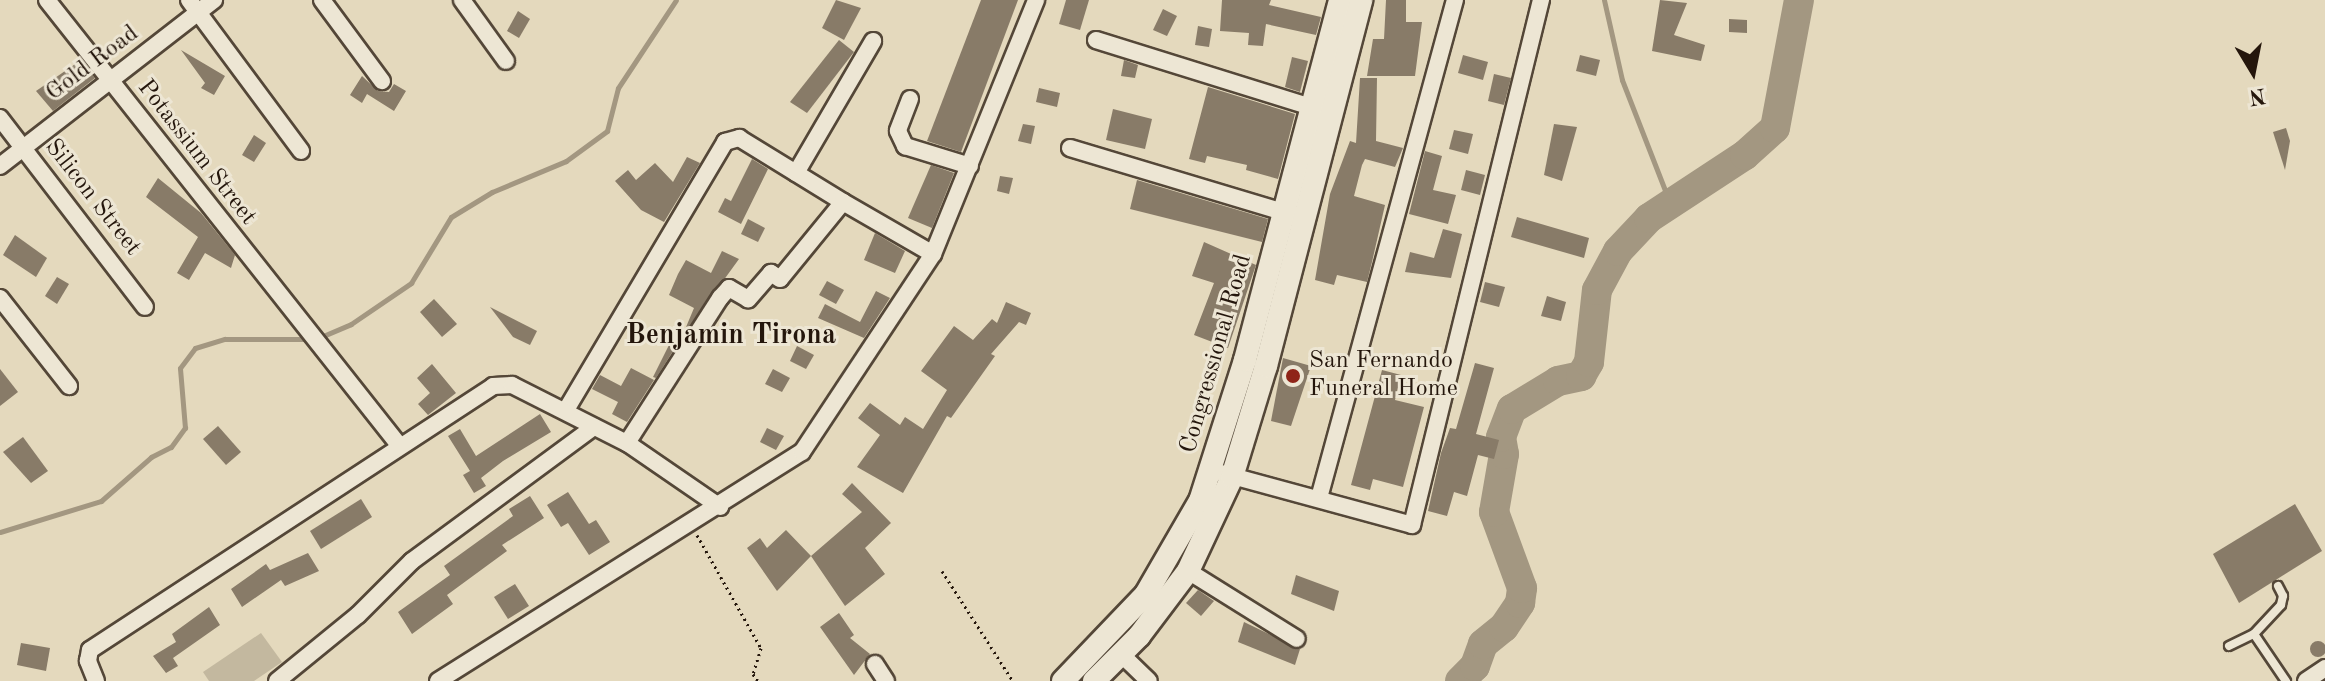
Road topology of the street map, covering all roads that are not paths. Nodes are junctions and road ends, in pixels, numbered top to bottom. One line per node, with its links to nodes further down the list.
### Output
1 (47, 0): 13 (street, Potassium Street)
2 (214, 0): 9 (street, Gold Road)
3 (322, 0): 14 (street)
4 (462, 0): 12 (street)
5 (1036, 0): 22 (street)
6 (1455, 0): 36 (street)
7 (1541, 0): 36 (street)
8 (1342, 1): 16 (main road, Congressional Road); 26 (main road, Congressional Road)
9 (193, 6): 13 (street, Gold Road); 20 (street)
10 (1096, 40): 16 (street)
11 (873, 41): 23 (street)
12 (506, 61)
13 (109, 81): 18 (street, Gold Road); 34 (street, Potassium Street)
14 (382, 81)
15 (910, 99): 22 (street)
16 (1311, 107): 25 (main road, Congressional Road)
17 (0, 118): 18 (street, Silicon Street)
18 (23, 148): 21 (street, Gold Road); 29 (street, Silicon Street)
19 (1070, 148): 25 (street)
20 (301, 151)
21 (0, 166)
22 (970, 166): 27 (street)
23 (796, 173): 24 (street); 31 (street)
24 (843, 202): 27 (street); 33 (street)
25 (1283, 211): 26 (street); 35 (main road, Congressional Road)
26 (1306, 218): 35 (main road, Congressional Road)
27 (933, 254): 37 (street)
28 (1, 302): 30 (street)
29 (145, 307)
30 (69, 386)
31 (566, 410): 32 (street); 34 (street)
32 (594, 427): 33 (street); 48 (street)
33 (627, 443): 37 (street)
34 (399, 445): 47 (street)
35 (1222, 474): 36 (street); 38 (main road, Congressional Road); 40 (main road, Congressional Road)
36 (1319, 498)
37 (720, 507): 49 (street)
38 (1188, 571): 40 (main road, Congressional Road); 42 (street)
39 (2278, 586): 41 (lane)
40 (1131, 630): 44 (main road, Congressional Road); 51 (main road, Congressional Road)
41 (2254, 634): 43 (lane); 54 (lane)
42 (1297, 639)
43 (2229, 646)
44 (1122, 655): 52 (main road, Congressional Road); 53 (street)
45 (875, 664): 50 (street)
46 (2325, 668): 55 (street)
47 (96, 681)
48 (277, 681)
49 (438, 681)
50 (886, 681)
51 (1063, 681)
52 (1094, 681)
53 (1149, 681)
54 (2286, 681)
55 (2306, 681)

